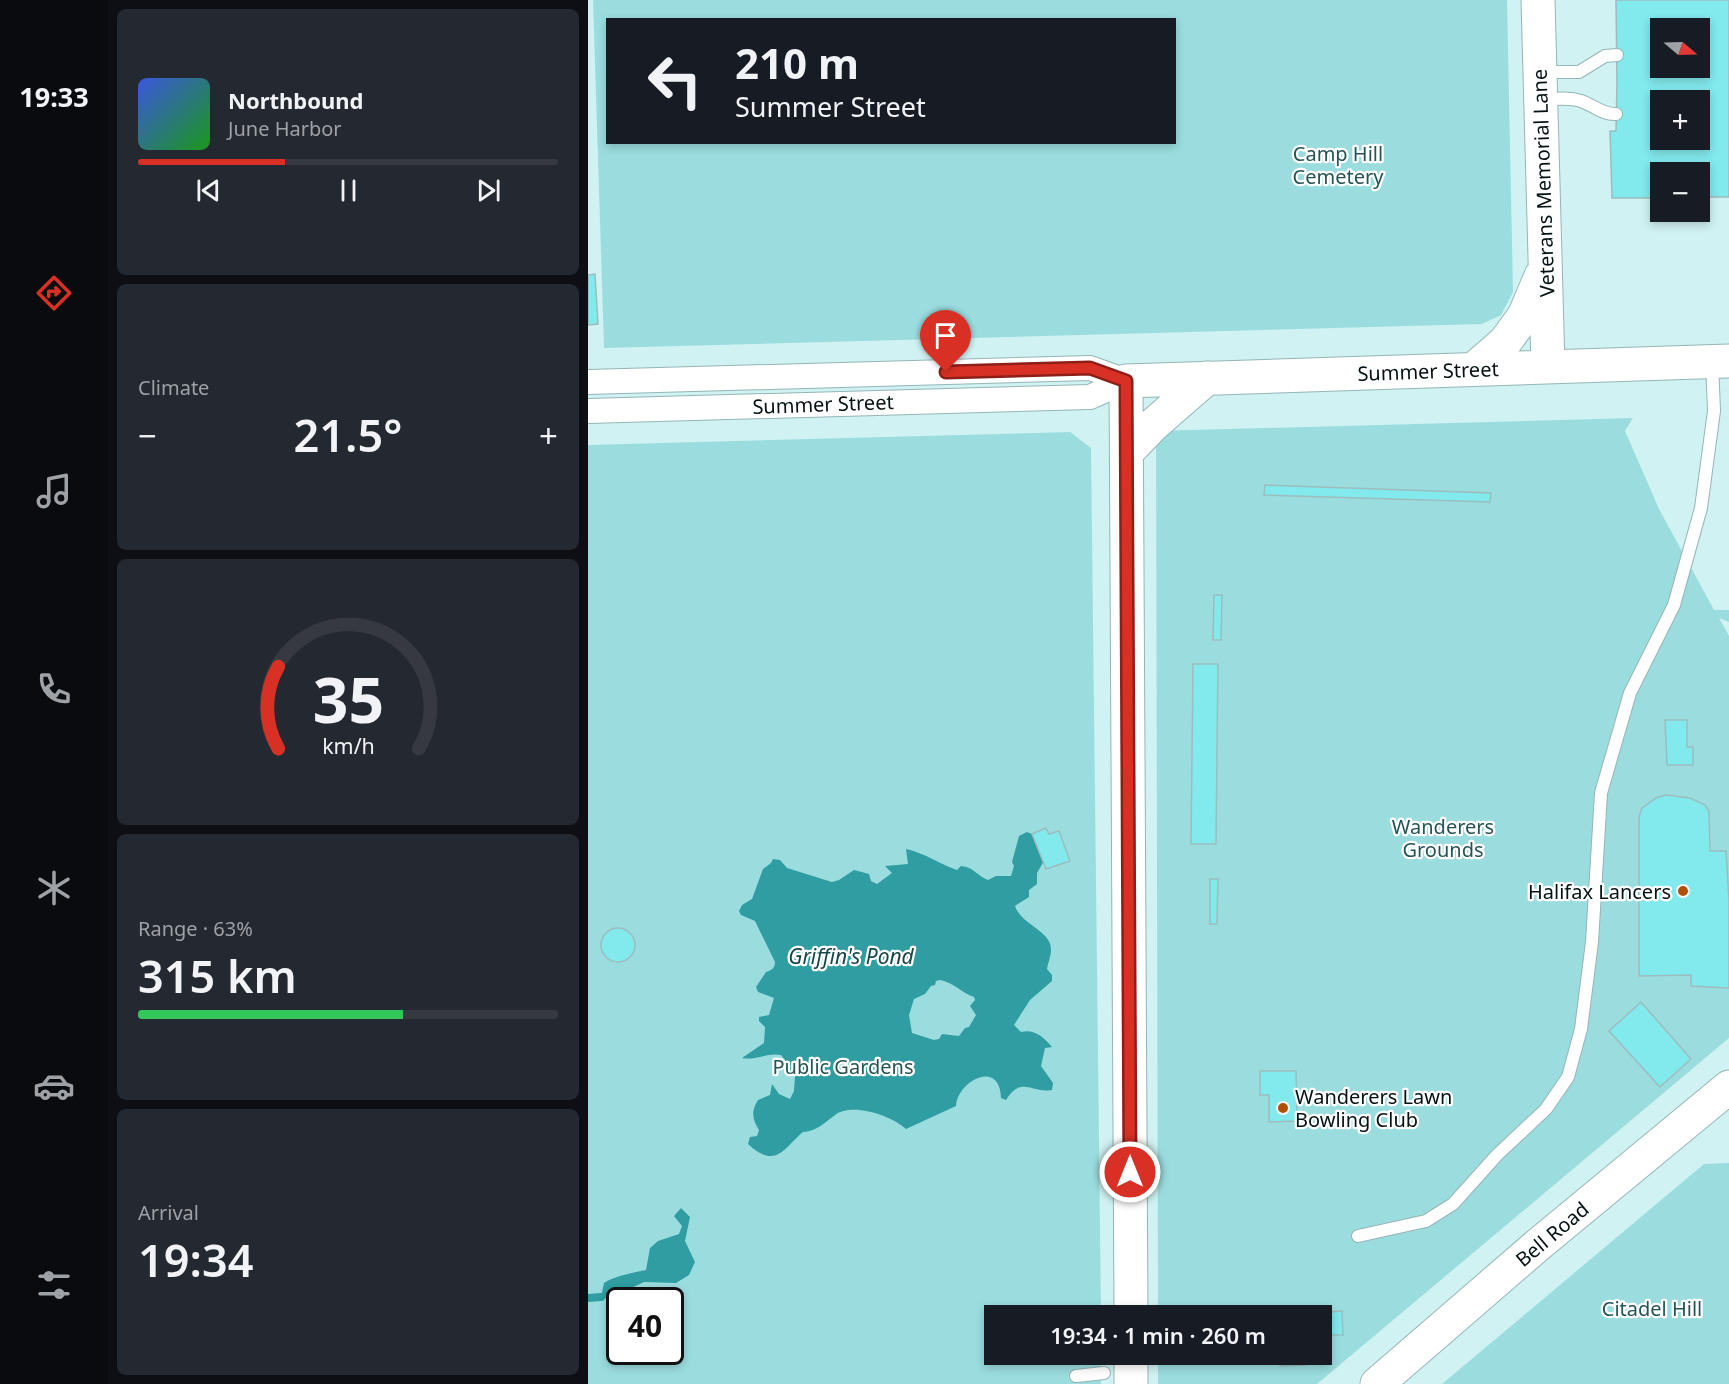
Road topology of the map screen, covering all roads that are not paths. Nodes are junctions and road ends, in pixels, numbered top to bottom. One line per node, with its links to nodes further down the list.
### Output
1 (1538, 0): 3 (street, Veterans Memorial Lane)
2 (1617, 55): 3 (lane)
3 (1541, 86): 4 (lane); 5 (street, Veterans Memorial Lane)
4 (1616, 114)
5 (1545, 266): 7 (street, Veterans Memorial Lane); 8 (street)
6 (1721, 361): 7 (street, Summer Street); 15 (lane)
7 (1548, 367): 8 (street, Summer Street)
8 (1474, 369): 9 (street, Summer Street)
9 (1207, 378): 10 (street, Summer Street); 13 (street)
10 (1126, 381): 11 (street, Summer Street); 12 (street, Summer Street); 13 (street)
11 (588, 382)
12 (588, 411)
13 (1127, 452): 16 (street)
14 (1729, 1088): 19 (street, Bell Road)
15 (1358, 1236)
16 (1131, 1305)
17 (1076, 1376): 18 (lane)
18 (1118, 1378)
19 (1377, 1384)

